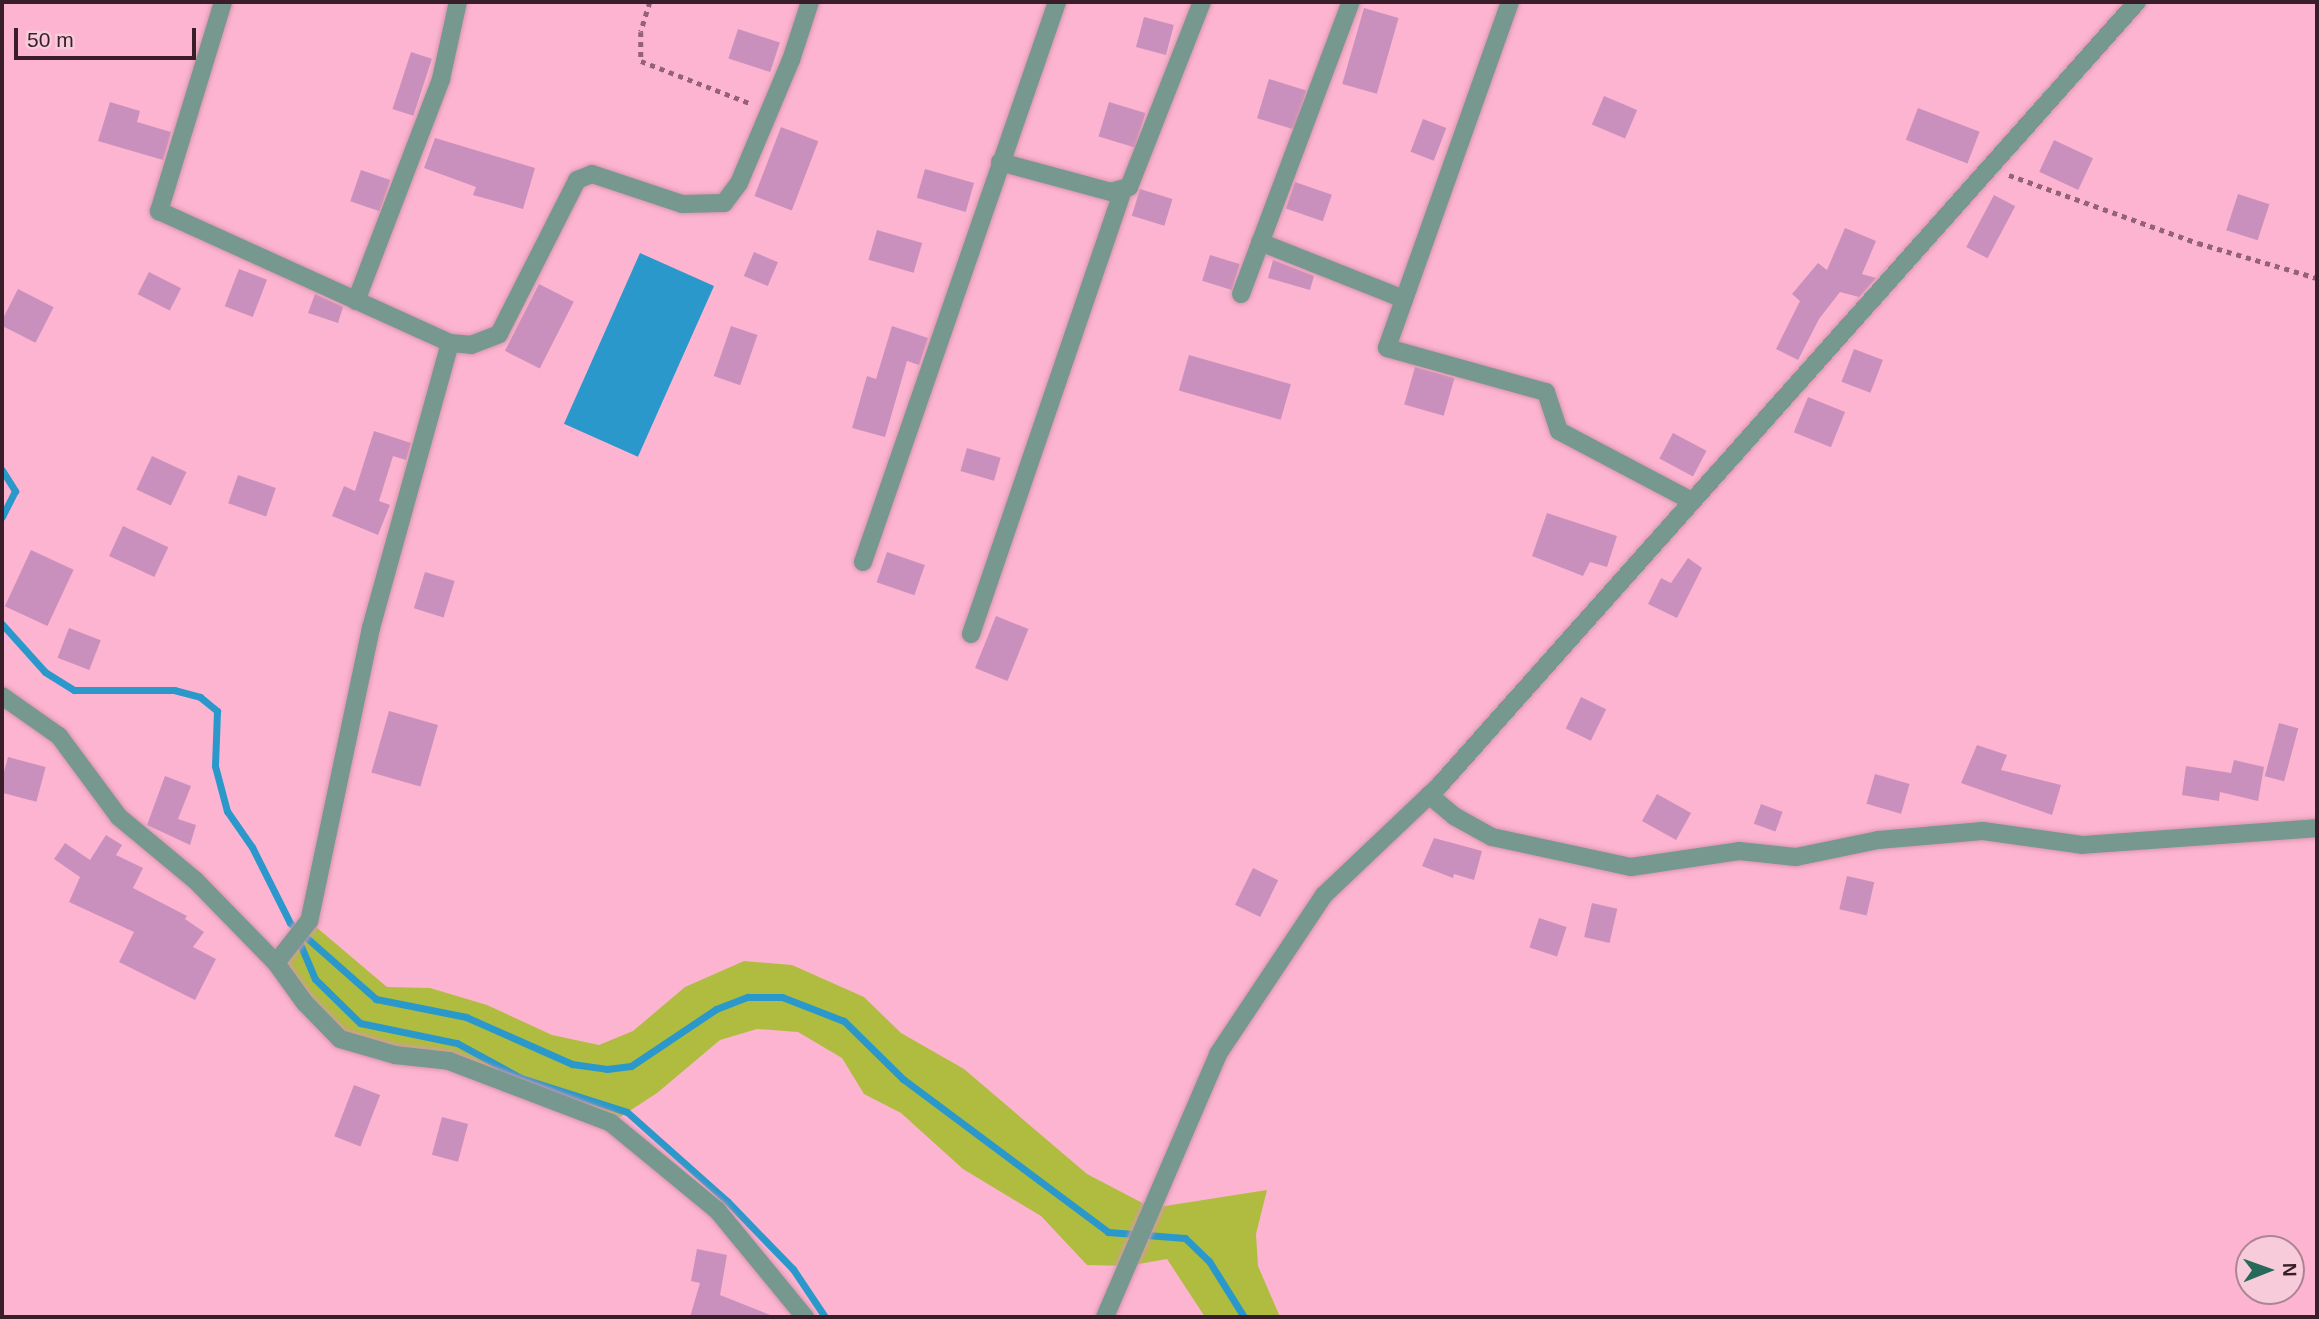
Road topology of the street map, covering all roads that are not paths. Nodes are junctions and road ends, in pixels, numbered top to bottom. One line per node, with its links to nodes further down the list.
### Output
1 (223, 2): 14 (street)
2 (458, 2): 14 (street)
3 (810, 2): 15 (street)
4 (1057, 2): 9 (street)
5 (1202, 2): 10 (street)
6 (1351, 2): 11 (street)
7 (1510, 2): 13 (street)
8 (2137, 2): 16 (street)
9 (1000, 162): 10 (street); 17 (street)
10 (1122, 193): 18 (street)
11 (1260, 242): 12 (street); 13 (street)
12 (1241, 294)
13 (1404, 299): 16 (street)
14 (356, 300): 15 (street)
15 (450, 343): 22 (street)
16 (1692, 501): 20 (street)
17 (863, 562)
18 (971, 634)
19 (2, 696): 22 (street)
20 (1429, 795): 21 (street); 24 (street)
21 (2317, 828)
22 (276, 963): 23 (street)
23 (805, 1317)
24 (1105, 1317)

